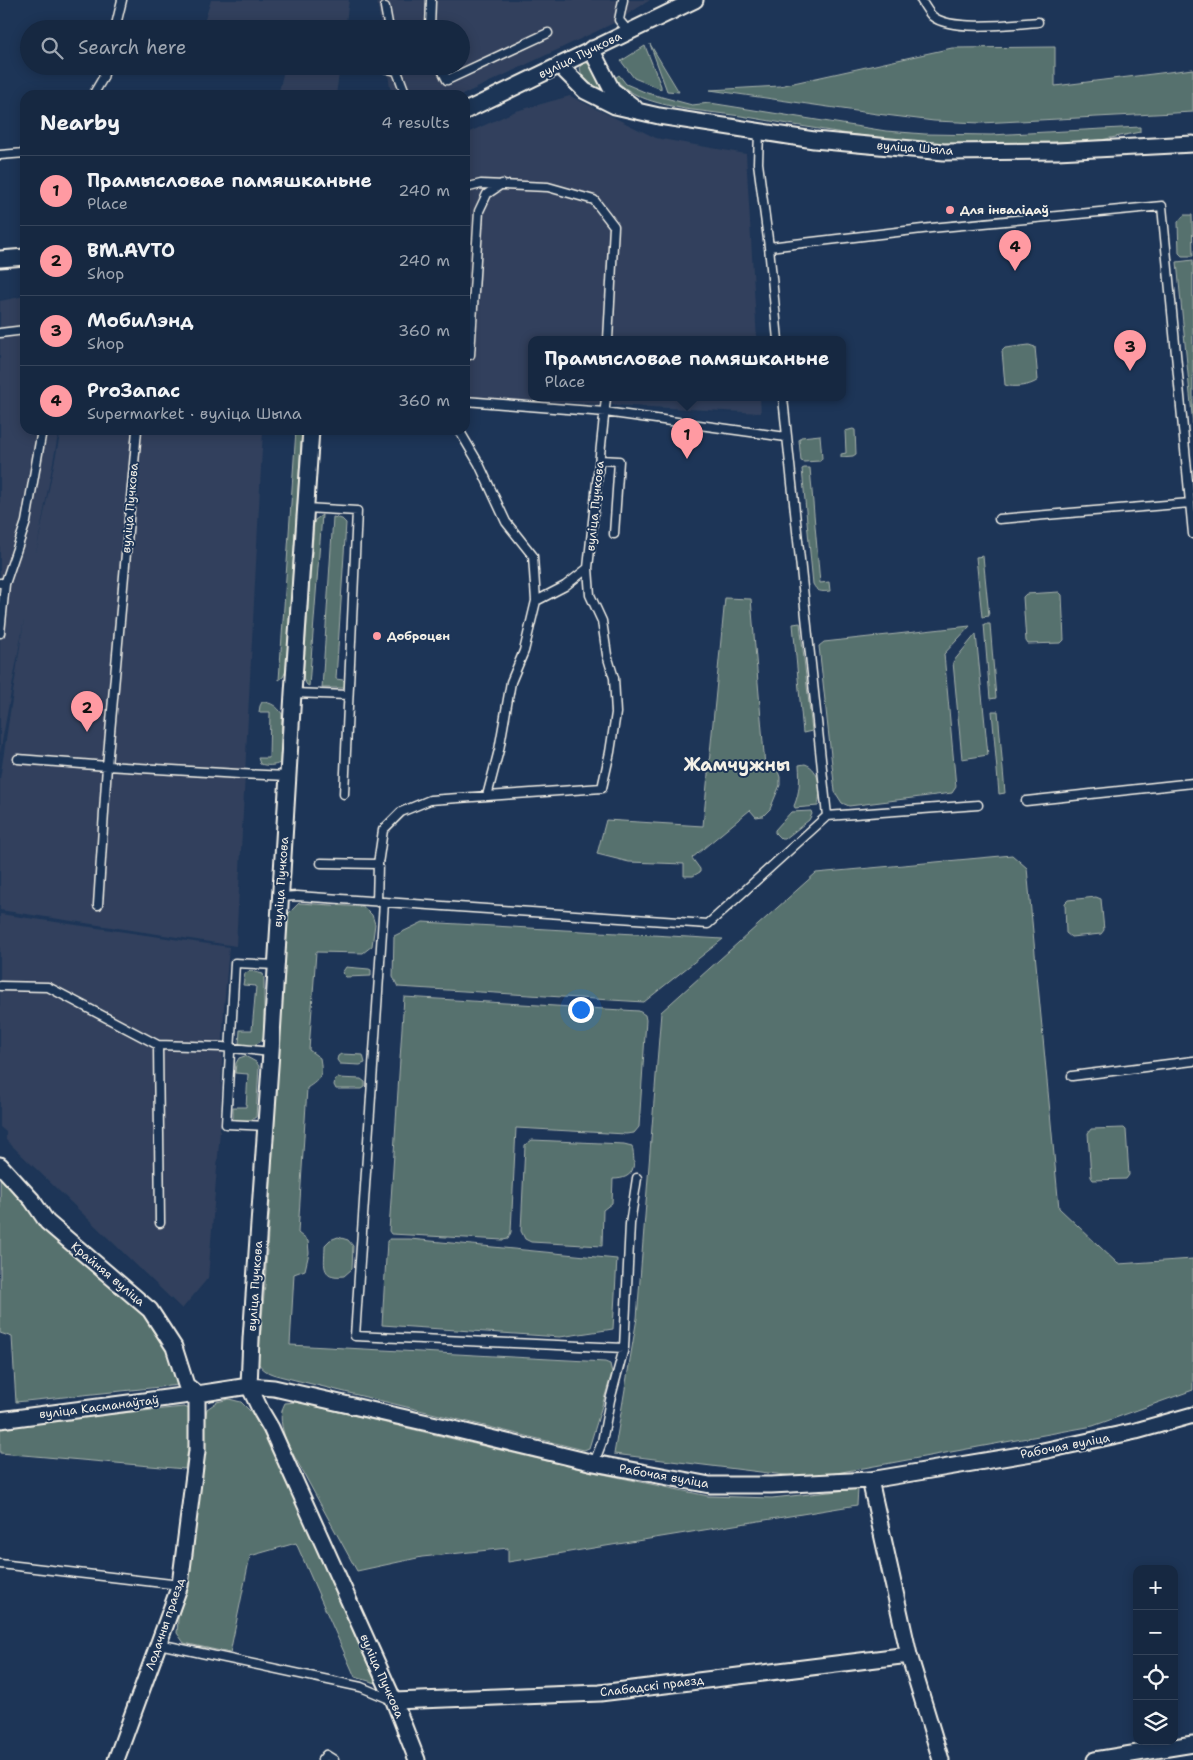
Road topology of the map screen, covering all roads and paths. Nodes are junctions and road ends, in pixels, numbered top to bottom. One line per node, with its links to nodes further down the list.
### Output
1 (122, 0): 7 (lane)
2 (431, 0): 9 (lane)
3 (623, 0): 11 (lane)
4 (695, 0): 11 (street, вуліца Пучкова)
5 (921, 0): 10 (lane)
6 (385, 7): 8 (lane)
7 (117, 20)
8 (387, 20)
9 (430, 20)
10 (1038, 22)
11 (628, 31): 13 (street, вуліца Пучкова)
12 (548, 33): 15 (lane)
13 (591, 49): 14 (street, вуліца Пучкова); 23 (street, вуліца Шыла)
14 (559, 65): 22 (street, вуліца Пучкова); 23 (street, вуліца Шыла)
15 (470, 69)
16 (104, 75): 20 (lane)
17 (398, 75): 21 (lane)
18 (444, 75): 19 (lane)
19 (458, 75)
20 (96, 90)
21 (404, 90)
22 (470, 108)
23 (639, 110): 24 (street, вуліца Шыла)
24 (759, 131): 25 (street, вуліца Шыла); 30 (lane)
25 (1193, 144)
26 (20, 153): 27 (lane)
27 (0, 155)
28 (502, 184): 29 (lane); 35 (lane); 37 (lane)
29 (470, 187)
30 (769, 247): 36 (lane); 48 (lane)
31 (20, 257): 32 (street)
32 (0, 259)
33 (20, 331): 34 (lane)
34 (0, 333)
35 (608, 336)
36 (778, 336)
37 (470, 355)
38 (470, 401): 41 (lane)
39 (606, 401): 41 (lane, вуліца Пучкова)
40 (783, 401): 46 (lane)
41 (605, 412): 46 (lane); 47 (lane, вуліца Пучкова)
42 (41, 435): 54 (lane)
43 (137, 435): 60 (lane, вуліца Пучкова)
44 (311, 435): 49 (street, вуліца Пучкова)
45 (463, 435): 55 (lane)
46 (786, 437): 67 (lane)
47 (600, 460): 51 (lane); 53 (lane, вуліца Пучкова)
48 (1190, 503): 50 (lane); 52 (lane)
49 (306, 508): 57 (street, вуліца Пучкова); 58 (lane)
50 (999, 519)
51 (614, 534)
52 (1193, 534)
53 (588, 568): 55 (lane, вуліца Пучкова); 64 (lane)
54 (3, 583): 56 (lane)
55 (536, 602): 64 (lane)
56 (0, 633)
57 (293, 693): 58 (lane); 61 (street, вуліца Пучкова)
58 (348, 695): 63 (lane)
59 (18, 759): 60 (lane)
60 (107, 766): 61 (lane); 72 (lane, вуліца Пучкова)
61 (288, 776): 70 (street, вуліца Пучкова)
62 (1193, 782): 65 (lane)
63 (344, 794)
64 (487, 796): 69 (lane)
65 (1026, 801)
66 (978, 805): 67 (lane)
67 (827, 816): 71 (lane)
68 (320, 863): 69 (lane)
69 (378, 864): 71 (lane)
70 (281, 897): 71 (lane); 73 (street, вуліца Пучкова)
71 (380, 902): 84 (lane)
72 (98, 905)
73 (276, 965): 76 (lane); 77 (street, вуліца Пучкова)
74 (0, 986): 75 (lane)
75 (158, 1045): 76 (lane); 83 (lane)
76 (230, 1048): 77 (lane); 80 (lane)
77 (272, 1052): 80 (street, вуліца Пучкова)
78 (1193, 1061): 79 (lane)
79 (1072, 1076)
80 (266, 1126): 85 (street, вуліца Пучкова)
81 (0, 1165): 86 (street, Крайняя вуліца)
82 (637, 1178): 84 (lane)
83 (160, 1223)
84 (624, 1348): 89 (lane)
85 (249, 1386): 86 (street, Рабочая вуліца); 89 (street, Рабочая вуліца); 95 (street, вуліца Пучкова)
86 (197, 1394): 88 (street, вуліца Касманаўтаў); 92 (street, Лодачны праезд)
87 (1193, 1415): 90 (street, Рабочая вуліца)
88 (0, 1420)
89 (594, 1463): 90 (street, Рабочая вуліца)
90 (870, 1480): 94 (street)
91 (0, 1564): 92 (lane)
92 (180, 1585): 93 (street, Лодачны праезд)
93 (159, 1644): 95 (lane); 97 (street, Лодачны праезд)
94 (908, 1654): 95 (street, Слабадскі праезд); 101 (street)
95 (394, 1701): 100 (street, вуліца Пучкова)
96 (1193, 1744): 102 (street)
97 (116, 1760)
98 (322, 1760): 99 (lane)
99 (334, 1760)
100 (418, 1760)
101 (940, 1760)
102 (1095, 1760)

